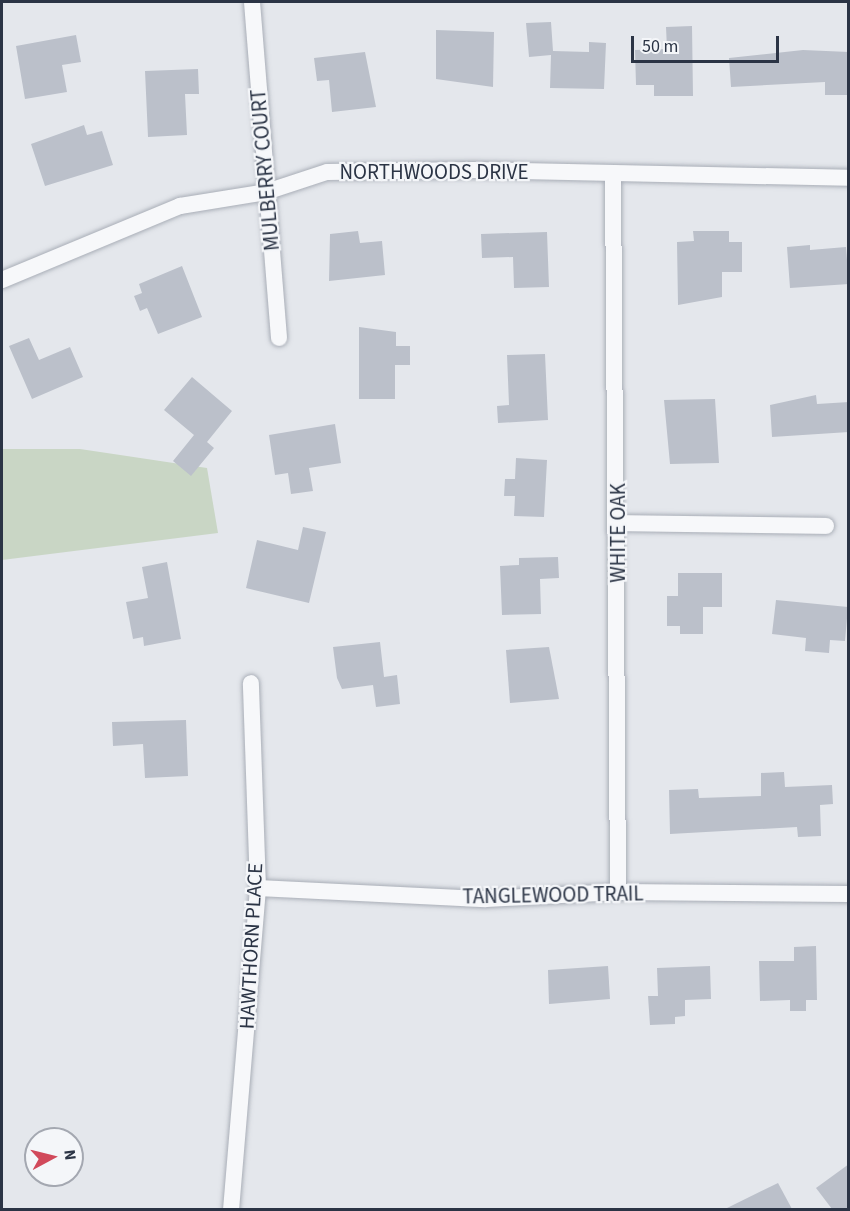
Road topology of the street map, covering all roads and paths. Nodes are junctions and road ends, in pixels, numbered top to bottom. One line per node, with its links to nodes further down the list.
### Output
1 (252, 2): 4 (street, MULBERRY COURT)
2 (613, 173): 3 (street, NORTHWOODS DRIVE); 4 (street, NORTHWOODS DRIVE); 7 (street, WHITE OAK)
3 (849, 178)
4 (266, 192): 5 (street, NORTHWOODS DRIVE); 6 (street, MULBERRY COURT)
5 (2, 280)
6 (279, 338)
7 (619, 523): 8 (street); 11 (street, WHITE OAK)
8 (826, 526)
9 (251, 683): 10 (street, HAWTHORN PLACE)
10 (258, 888): 11 (street, TANGLEWOOD TRAIL); 13 (street, HAWTHORN PLACE)
11 (618, 892): 12 (street, TANGLEWOOD TRAIL)
12 (849, 894)
13 (231, 1209)

